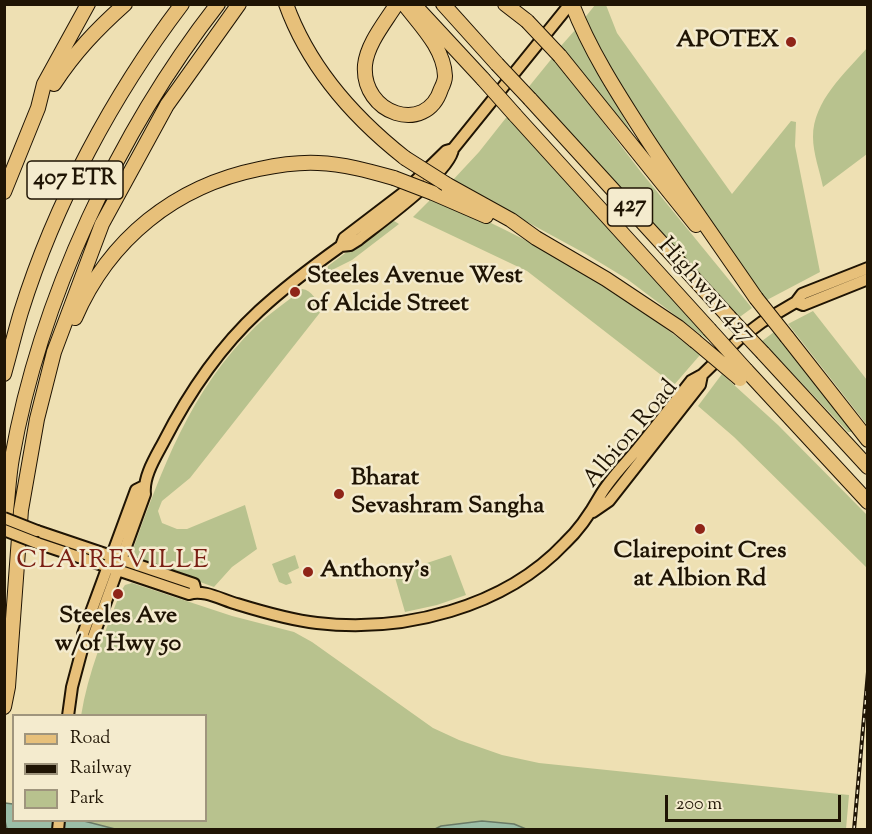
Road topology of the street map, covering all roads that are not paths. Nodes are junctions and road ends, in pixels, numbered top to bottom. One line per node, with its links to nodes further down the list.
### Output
1 (88, 4): 12 (highway)
2 (125, 4): 12 (highway)
3 (182, 4): 20 (highway, 407 ETR)
4 (218, 4): 26 (highway, 407 ETR)
5 (238, 4): 19 (highway)
6 (286, 4): 14 (highway, bridge)
7 (413, 4): 21 (highway, Highway 427 / 427, bridge)
8 (443, 4): 23 (highway, Highway 427 / 427, bridge)
9 (505, 4): 17 (highway, bridge)
10 (571, 4): 17 (highway); 27 (main road)
11 (399, 6): 11 (highway)
12 (38, 108): 13 (highway)
13 (4, 192)
14 (536, 238): 19 (highway, bridge); 21 (highway, bridge)
15 (867, 268): 18 (main road, Albion Road)
16 (867, 279): 18 (main road, Albion Road)
17 (756, 298): 22 (highway, bridge)
18 (795, 302): 27 (main road, Albion Road)
19 (51, 369): 28 (highway)
20 (4, 374)
21 (743, 374): 24 (highway)
22 (867, 440)
23 (867, 467)
24 (867, 502)
25 (4, 518): 27 (main road, bridge)
26 (4, 528): 27 (main road, bridge)
27 (114, 563): 29 (main road)
28 (4, 707)
29 (68, 714)

